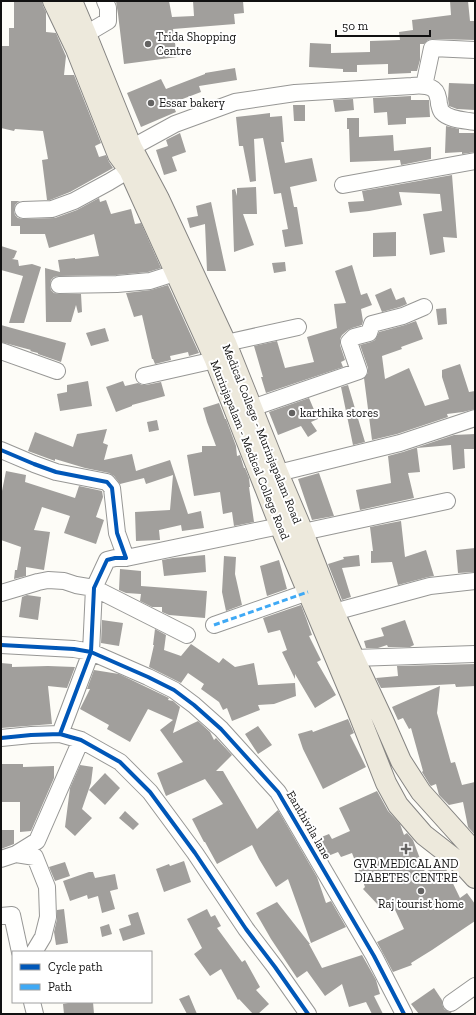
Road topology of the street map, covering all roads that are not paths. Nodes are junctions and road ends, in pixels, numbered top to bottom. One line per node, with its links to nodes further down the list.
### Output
1 (53, 1): 8 (main road, Murinjapalam - Medical College Road)
2 (72, 1): 4 (main road, Medical College - Murinjapalam Road)
3 (106, 1): 4 (street)
4 (86, 34): 8 (main road, Medical College - Murinjapalam Road)
5 (475, 50): 6 (street)
6 (424, 86): 7 (street); 8 (street)
7 (475, 122)
8 (126, 157): 11 (street); 12 (main road, Murinjapalam - Medical College Road); 16 (main road, Medical College - Murinjapalam Road)
9 (475, 161): 10 (street)
10 (343, 185)
11 (24, 210)
12 (175, 273): 13 (street); 18 (main road, Murinjapalam - Medical College Road)
13 (59, 285)
14 (424, 307): 21 (street)
15 (298, 327): 16 (street)
16 (226, 343): 21 (main road, Medical College - Murinjapalam Road)
17 (1, 351): 19 (street)
18 (215, 360): 20 (street); 26 (main road, Murinjapalam - Medical College Road)
19 (57, 371)
20 (144, 376)
21 (252, 408): 24 (main road, Medical College - Murinjapalam Road)
22 (475, 418): 24 (street)
23 (1, 450): 28 (street)
24 (278, 473): 27 (main road, Medical College - Murinjapalam Road)
25 (447, 501): 27 (street)
26 (280, 526): 28 (street); 31 (main road, Murinjapalam - Medical College Road)
27 (302, 532): 33 (main road, Medical College - Murinjapalam Road)
28 (126, 558): 30 (street)
29 (475, 581): 33 (street)
30 (94, 588): 32 (street); 35 (street); 37 (street)
31 (308, 592): 34 (street); 45 (main road, Murinjapalam - Medical College Road)
32 (1, 593)
33 (334, 612): 39 (main road, Medical College - Murinjapalam Road)
34 (214, 625)
35 (187, 634)
36 (1, 645): 37 (street, Eanthivila lane)
37 (91, 652): 40 (street); 54 (street, Eanthivila lane)
38 (475, 654): 39 (street)
39 (354, 658): 43 (main road, Medical College - Murinjapalam Road)
40 (60, 734): 41 (street); 42 (street)
41 (1, 738)
42 (81, 740): 44 (street); 53 (street)
43 (475, 852)
44 (8, 856): 48 (street)
45 (475, 878)
46 (1, 916): 47 (street)
47 (20, 951)
48 (35, 951)
49 (475, 986): 51 (street)
50 (32, 1003): 52 (street)
51 (451, 1003)
52 (35, 1014)
53 (308, 1014)
54 (404, 1014)

